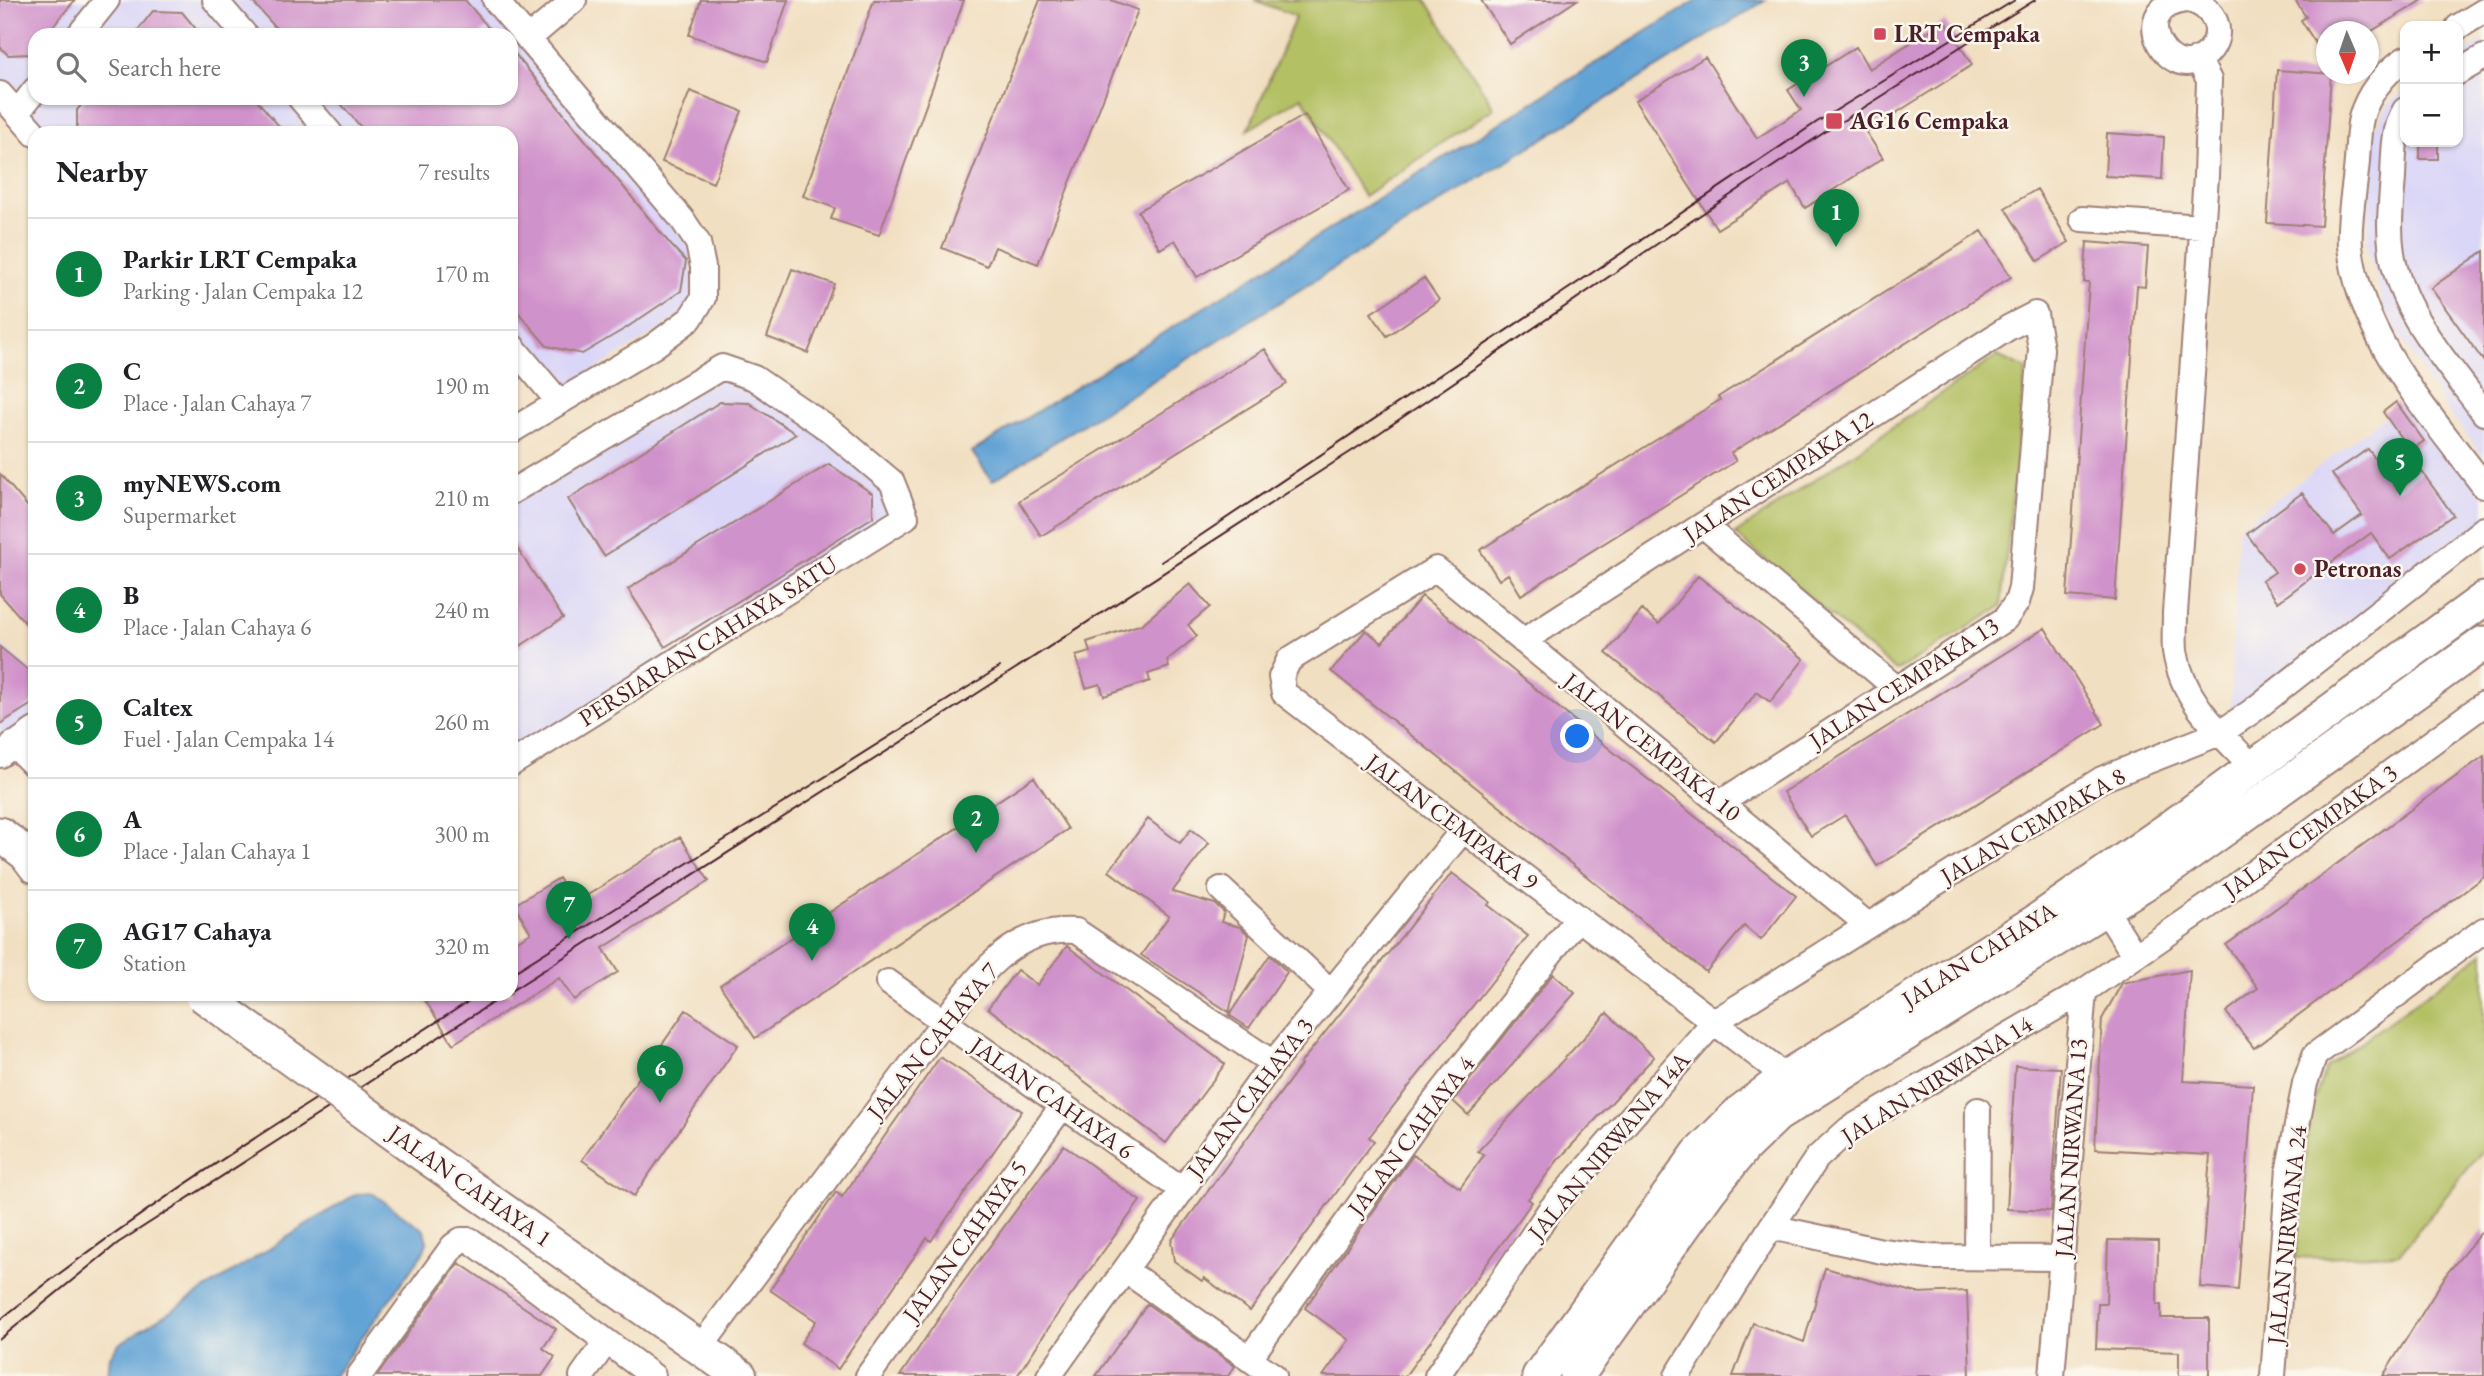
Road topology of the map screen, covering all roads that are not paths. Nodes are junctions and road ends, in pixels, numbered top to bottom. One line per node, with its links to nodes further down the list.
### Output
1 (107, 0): 8 (street)
2 (215, 0): 9 (street)
3 (495, 0): 10 (street)
4 (574, 0): 10 (street)
5 (2193, 1): 11 (street); 11 (street)
6 (2484, 11): 7 (street)
7 (2463, 24)
8 (85, 28)
9 (239, 28)
10 (528, 39): 26 (street)
11 (2198, 59): 23 (street)
12 (2483, 59): 14 (street)
13 (2400, 62): 29 (street)
14 (2463, 69)
15 (0, 94): 18 (street)
16 (28, 99): 18 (street)
17 (306, 105): 21 (street)
18 (17, 113): 20 (street)
19 (2400, 119): 27 (street)
20 (28, 126)
21 (324, 126)
22 (2082, 219): 23 (street)
23 (2203, 227): 39 (street)
24 (2035, 314): 31 (street, JALAN CEMPAKA 12); 37 (street, JALAN CEMPAKA 13)
25 (518, 356): 26 (street)
26 (559, 402): 28 (street)
27 (2484, 413)
28 (518, 427)
29 (2484, 486)
30 (518, 488): 42 (street, PERSIARAN CAHAYA SATU)
31 (1703, 525): 35 (street, JALAN CEMPAKA 12); 37 (street)
32 (2484, 529): 39 (street, JALAN CEMPAKA 8)
33 (1436, 569): 35 (street, JALAN CEMPAKA 10); 46 (street, JALAN CEMPAKA 9)
34 (2484, 599): 44 (main road, JALAN CAHAYA)
35 (1523, 642): 45 (street, JALAN CEMPAKA 10)
36 (2484, 643): 52 (main road, JALAN CAHAYA)
37 (1896, 688): 45 (street, JALAN CEMPAKA 13)
38 (2484, 704): 56 (street, JALAN CEMPAKA 3)
39 (2220, 733): 44 (street); 54 (street, JALAN CEMPAKA 8)
40 (28, 735): 41 (street)
41 (7, 750): 43 (street)
42 (518, 760)
43 (28, 762)
44 (2252, 766): 64 (main road, JALAN CAHAYA)
45 (1720, 803): 54 (street, JALAN CEMPAKA 10)
46 (1463, 830): 53 (street, JALAN CEMPAKA 9); 59 (street, JALAN CAHAYA 3)
47 (0, 834): 49 (main road)
48 (0, 855): 50 (main road)
49 (28, 857)
50 (28, 874)
51 (1221, 889): 59 (street)
52 (2105, 909): 56 (street); 85 (main road, JALAN CAHAYA)
53 (1578, 918): 62 (street, JALAN CEMPAKA 9); 74 (street, JALAN CAHAYA 4)
54 (1868, 925): 62 (street, JALAN CEMPAKA 8)
55 (2484, 930): 87 (street, JALAN NIRWANA 24)
56 (2135, 956): 58 (street, JALAN NIRWANA 14)
57 (888, 982): 61 (street, JALAN CAHAYA 6)
58 (2084, 991): 68 (street, JALAN NIRWANA 14); 70 (street, JALAN NIRWANA 13)
59 (1331, 992): 63 (street, JALAN CAHAYA 3)
60 (211, 1001): 73 (main road, JALAN CAHAYA 1, bridge)
61 (943, 1021): 63 (street, JALAN CAHAYA 7); 65 (street, JALAN CAHAYA 6); 73 (street, JALAN CAHAYA 7)
62 (1714, 1022): 64 (street, JALAN CEMPAKA 9); 83 (street, JALAN NIRWANA 14A)
63 (1273, 1063): 67 (street, JALAN CAHAYA 3)
64 (1786, 1077): 84 (main road, JALAN CAHAYA)
65 (1063, 1105): 67 (street, JALAN CAHAYA 6); 80 (street, JALAN CAHAYA 5)
66 (1978, 1110): 69 (street)
67 (1182, 1190): 71 (street, JALAN CAHAYA 3)
68 (1771, 1227): 69 (street); 75 (street, JALAN NIRWANA 14)
69 (1977, 1257): 70 (street)
70 (2063, 1258): 86 (street, JALAN NIRWANA 13)
71 (1125, 1270): 74 (street); 81 (street, JALAN CAHAYA 3)
72 (606, 1342): 76 (street); 77 (street); 78 (street)
73 (700, 1348): 79 (main road, JALAN CAHAYA 1)
74 (1249, 1359): 82 (street)
75 (1679, 1375)
76 (359, 1376)
77 (582, 1376)
78 (653, 1376)
79 (740, 1376)
80 (868, 1376)
81 (1049, 1376)
82 (1273, 1376)
83 (1437, 1376)
84 (1539, 1376)
85 (1577, 1376)
86 (2052, 1376)
87 (2273, 1376)

